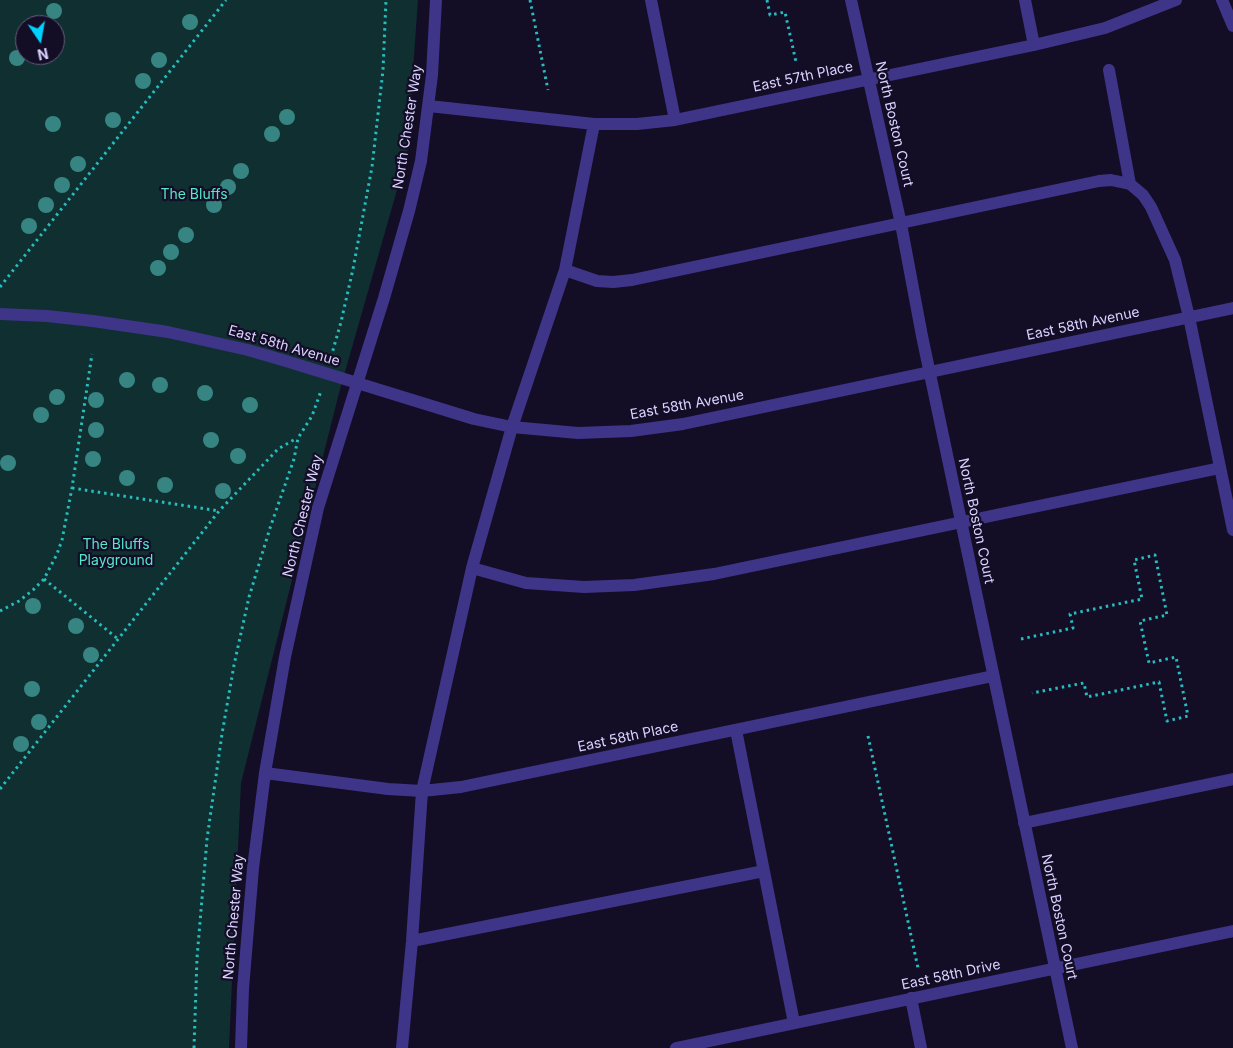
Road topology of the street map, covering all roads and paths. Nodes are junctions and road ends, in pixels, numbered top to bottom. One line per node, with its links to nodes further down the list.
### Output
1 (226, 0): 23 (path)
2 (386, 0): 28 (path)
3 (436, 0): 17 (street, North Chester Way)
4 (530, 0): 16 (path)
5 (651, 0): 18 (street)
6 (767, 0): 13 (path)
7 (851, 0): 15 (street, North Boston Court)
8 (1025, 0): 12 (street)
9 (1176, 0): 12 (street, East 57th Place)
10 (1222, 0): 11 (street)
11 (1233, 26)
12 (1034, 45): 15 (street, East 57th Place)
13 (796, 62)
14 (1109, 70): 20 (street)
15 (868, 79): 18 (street, East 57th Place); 21 (street, North Boston Court)
16 (548, 90)
17 (429, 106): 19 (street, East 57th Place); 30 (street, North Chester Way)
18 (675, 120): 19 (street, East 57th Place)
19 (594, 124): 22 (street)
20 (1130, 184): 21 (street); 26 (street)
21 (901, 224): 22 (street); 29 (street, North Boston Court)
22 (565, 270): 32 (street)
23 (0, 287)
24 (1233, 308): 26 (street, East 58th Avenue)
25 (0, 314): 30 (street, East 58th Avenue)
26 (1189, 317): 29 (street, East 58th Avenue); 34 (street)
27 (92, 354): 35 (path)
28 (330, 359)
29 (929, 372): 32 (street, East 58th Avenue); 37 (street, North Boston Court)
30 (357, 382): 32 (street, East 58th Avenue); 48 (street, North Chester Way)
31 (322, 386): 33 (path)
32 (512, 427): 39 (street)
33 (298, 438): 36 (path); 60 (path)
34 (1220, 468): 37 (street); 38 (street)
35 (72, 488): 36 (path); 40 (path)
36 (219, 511): 42 (path)
37 (962, 522): 39 (street); 44 (street, North Boston Court)
38 (1233, 530)
39 (472, 568): 51 (street)
40 (44, 579): 41 (path); 42 (path)
41 (0, 611)
42 (118, 639): 50 (path)
43 (1020, 639): 45 (path)
44 (993, 676): 46 (street, East 58th Place); 52 (street, North Boston Court)
45 (1032, 693)
46 (736, 730): 51 (street, East 58th Place); 53 (street)
47 (868, 736): 56 (path)
48 (266, 773): 51 (street, East 58th Place); 61 (street, North Chester Way)
49 (1233, 779): 52 (street)
50 (0, 789)
51 (422, 791): 55 (street)
52 (1024, 823): 57 (street, North Boston Court)
53 (764, 871): 55 (street); 59 (street)
54 (1233, 931): 57 (street, East 58th Drive)
55 (412, 941): 62 (street)
56 (918, 968)
57 (1055, 968): 58 (street, East 58th Drive); 65 (street, North Boston Court)
58 (911, 998): 59 (street, East 58th Drive); 64 (street)
59 (794, 1023): 63 (street, East 58th Drive)
60 (194, 1048)
61 (241, 1048)
62 (402, 1048)
63 (676, 1048)
64 (921, 1048)
65 (1072, 1048)

